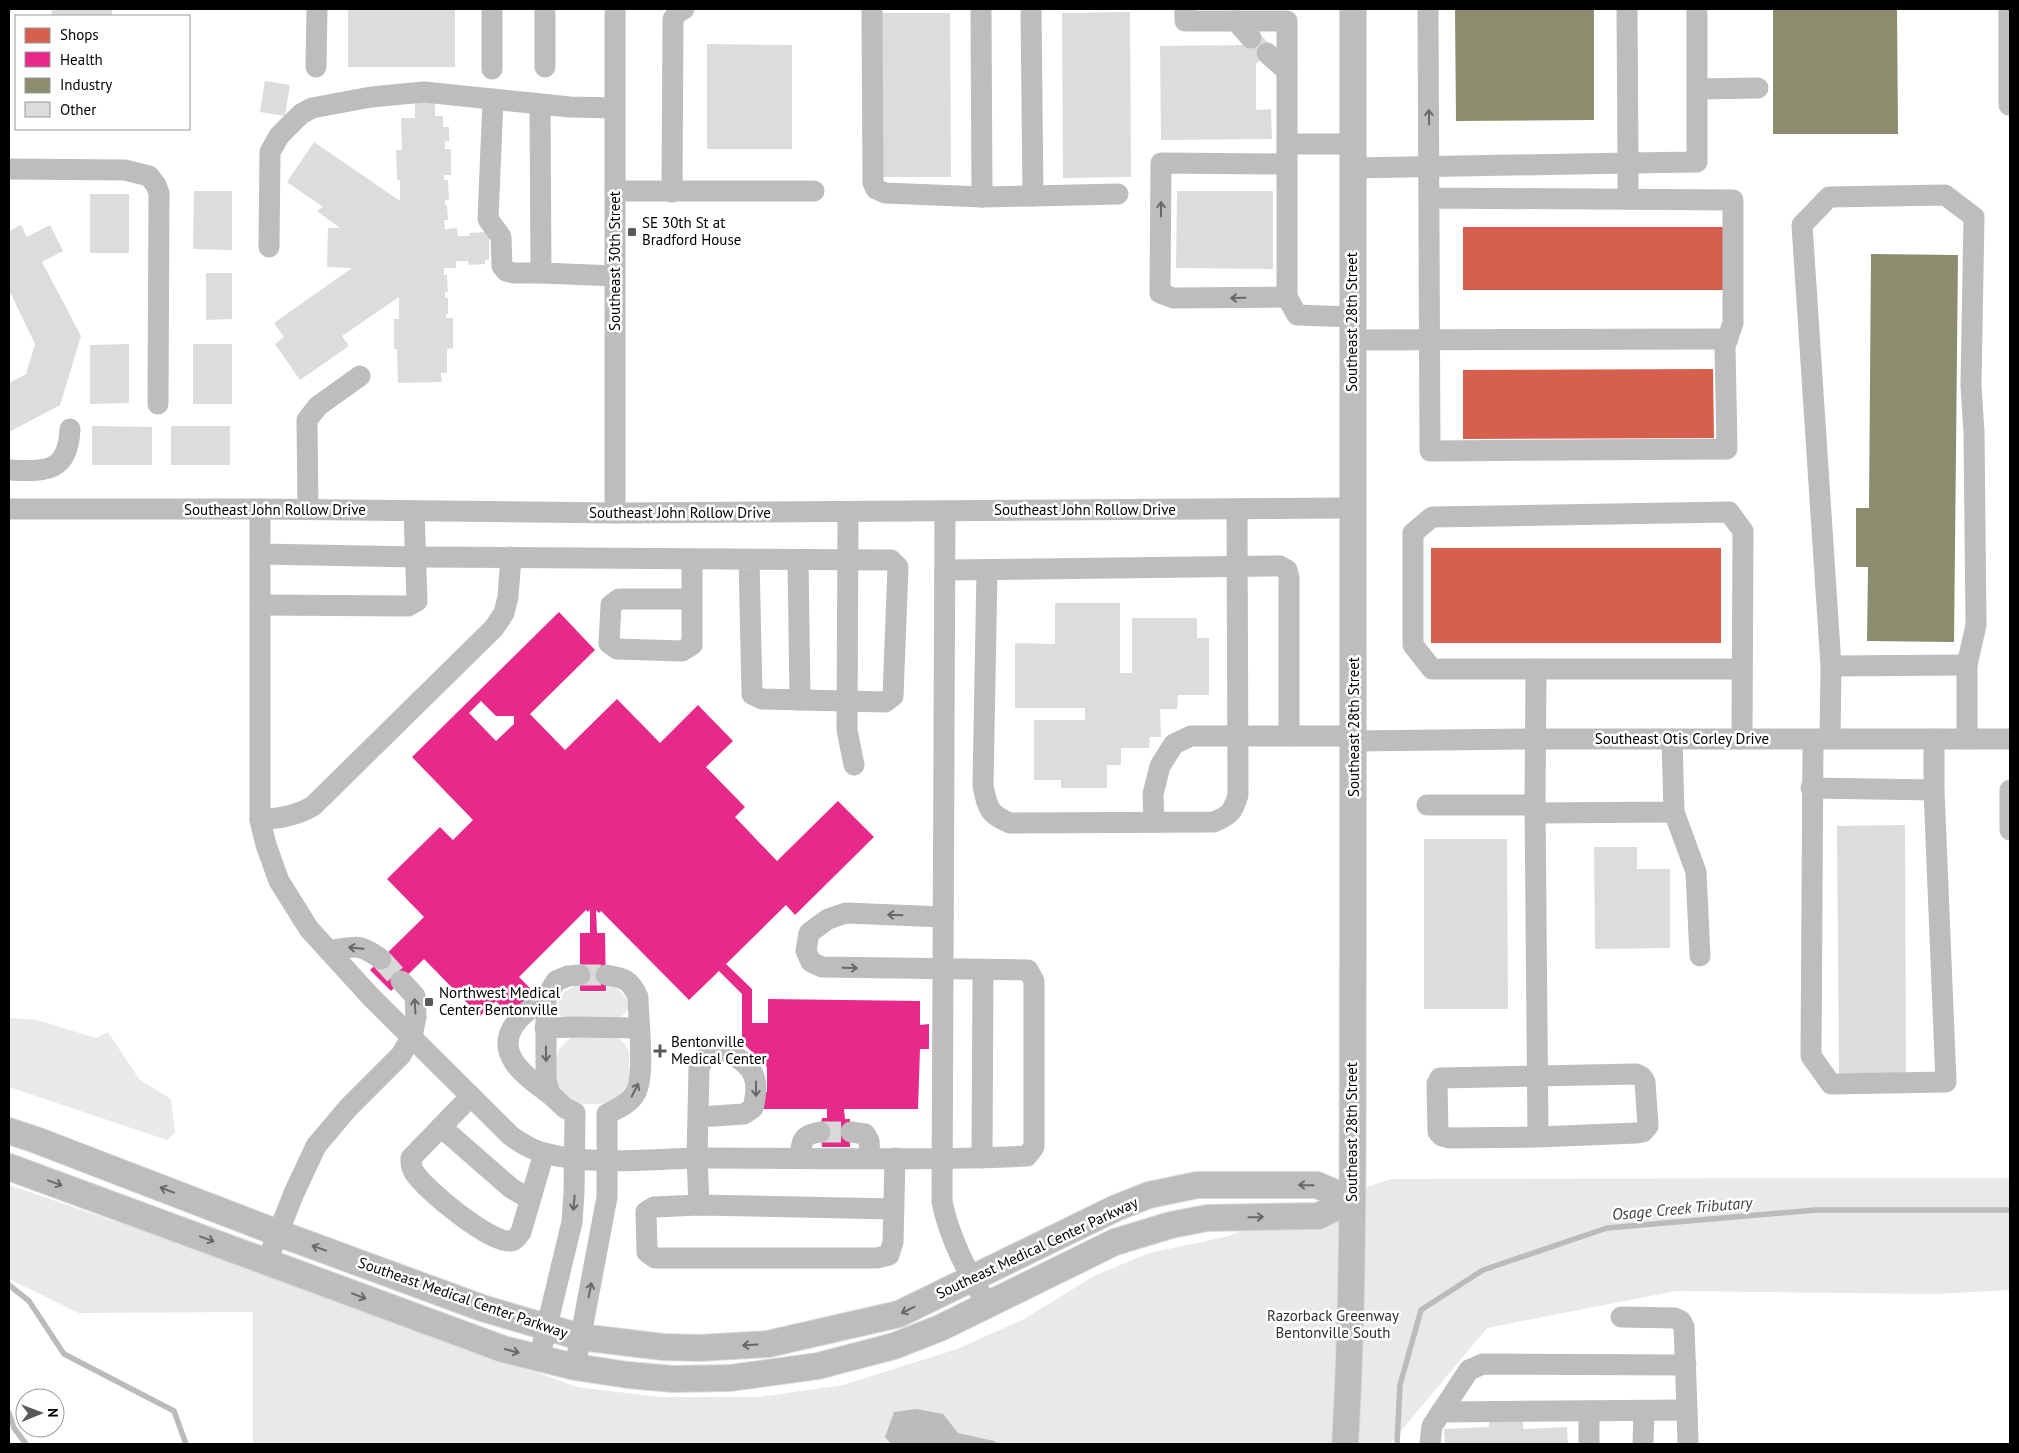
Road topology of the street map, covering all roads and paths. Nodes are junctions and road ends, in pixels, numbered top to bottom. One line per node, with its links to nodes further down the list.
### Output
1 (317, 9): 18 (street)
2 (492, 9): 20 (street)
3 (545, 9): 19 (street)
4 (615, 9): 27 (street, Southeast 30th Street)
5 (684, 9): 35 (street)
6 (872, 9): 38 (street)
7 (981, 9): 38 (street)
8 (1032, 9): 37 (street)
9 (1185, 9): 15 (street)
10 (1352, 9): 29 (main road, Southeast 28th Street)
11 (1428, 9): 31 (street, one-way to 11)
12 (1627, 9): 30 (street)
13 (1697, 9): 23 (street)
14 (2009, 9): 26 (street)
15 (1236, 21): 16 (street); 21 (street)
16 (1251, 38)
17 (1267, 53): 21 (street)
18 (316, 67)
19 (545, 67)
20 (492, 69)
21 (1287, 71): 28 (street)
22 (1758, 88): 23 (street)
23 (1697, 90): 30 (street)
24 (493, 99): 25 (street); 41 (street); 42 (street)
25 (540, 104): 27 (street); 42 (street)
26 (2009, 105)
27 (615, 108): 33 (street, Southeast 30th Street)
28 (1287, 154): 29 (street); 44 (street); 44 (street, one-way to 28)
29 (1352, 156): 31 (street); 45 (main road, Southeast 28th Street)
30 (1628, 163): 31 (street); 40 (street)
31 (1430, 166): 39 (street)
32 (9, 169): 49 (street)
33 (615, 191): 35 (street); 43 (street, Southeast 30th Street)
34 (814, 191): 35 (street)
35 (672, 192)
36 (1118, 194): 37 (street)
37 (1033, 196): 38 (street)
38 (982, 197)
39 (1430, 198): 40 (street); 46 (street)
40 (1628, 199): 47 (street)
41 (269, 247)
42 (541, 273): 43 (street)
43 (615, 276): 60 (street, Southeast 30th Street)
44 (1287, 297): 45 (street)
45 (1352, 328): 46 (street); 52 (main road, Southeast 28th Street)
46 (1430, 339): 47 (street); 47 (street)
47 (1728, 339)
48 (360, 376): 56 (street)
49 (158, 404)
50 (70, 429): 51 (street)
51 (9, 470)
52 (1352, 508): 55 (street, Southeast John Rollow Drive); 81 (main road, Southeast 28th Street)
53 (9, 509): 54 (street, Southeast John Rollow Drive)
54 (260, 509): 56 (street, Southeast John Rollow Drive); 61 (street)
55 (1237, 509): 58 (street, Southeast John Rollow Drive); 68 (street)
56 (308, 510): 57 (street, Southeast John Rollow Drive)
57 (414, 511): 60 (street, Southeast John Rollow Drive); 62 (street)
58 (945, 511): 59 (street, Southeast John Rollow Drive); 69 (street)
59 (848, 512): 60 (street, Southeast John Rollow Drive); 67 (street)
60 (615, 513)
61 (260, 554): 62 (street); 72 (street)
62 (416, 557): 63 (street); 72 (street)
63 (511, 558): 64 (street); 96 (street)
64 (692, 559): 65 (street); 71 (street)
65 (749, 559): 66 (street); 77 (street)
66 (798, 560): 67 (street); 77 (street)
67 (848, 560): 78 (street); 78 (street)
68 (1236, 567): 70 (street); 79 (street); 80 (street)
69 (944, 570): 70 (street); 99 (street)
70 (987, 570): 97 (street)
71 (692, 599)
72 (260, 605): 96 (street)
73 (1967, 665): 74 (street); 74 (street); 86 (street)
74 (1831, 666): 88 (street)
75 (1536, 669): 76 (street); 76 (street); 82 (street)
76 (1742, 669): 84 (street)
77 (800, 700): 78 (street)
78 (847, 702): 89 (street)
79 (1289, 736): 80 (street, Southeast Otis Corley Drive); 81 (street, Southeast Otis Corley Drive)
80 (1237, 737): 97 (street); 97 (street)
81 (1354, 739): 82 (street, Southeast Otis Corley Drive); 134 (main road, Southeast 28th Street)
82 (1537, 739): 83 (street, Southeast Otis Corley Drive); 94 (street)
83 (1672, 739): 84 (street, Southeast Otis Corley Drive); 95 (street)
84 (1742, 739): 88 (street, Southeast Otis Corley Drive)
85 (1934, 739): 86 (street, Southeast Otis Corley Drive); 88 (street, Southeast Otis Corley Drive); 91 (street)
86 (1967, 739): 87 (street, Southeast Otis Corley Drive)
87 (2010, 739)
88 (1822, 740): 90 (street)
89 (854, 765)
90 (1811, 788): 91 (street); 91 (street)
91 (1934, 790)
92 (2010, 790): 98 (street)
93 (1427, 805): 94 (street)
94 (1535, 809): 95 (street); 112 (street)
95 (1674, 812): 101 (street)
96 (260, 820): 100 (street)
97 (1154, 822)
98 (2010, 830)
99 (943, 917): 103 (street); 103 (street, one-way to 103)
100 (329, 951): 102 (street, one-way to 100); 111 (street)
101 (1700, 956)
102 (381, 959)
103 (944, 970): 104 (street); 130 (street)
104 (983, 970): 129 (street); 129 (street)
105 (580, 974): 108 (street)
106 (606, 975): 110 (street)
107 (402, 981): 111 (street, one-way to 107)
108 (546, 997): 109 (street); 113 (street)
109 (545, 1028): 110 (street); 113 (street, one-way to 113)
110 (639, 1028): 116 (street, one-way to 110)
111 (412, 1036): 114 (street); 137 (street)
112 (1538, 1077): 122 (street); 122 (street); 122 (street)
113 (550, 1094): 115 (street)
114 (471, 1096): 118 (street); 123 (street)
115 (575, 1113): 116 (street); 125 (street)
116 (608, 1114): 131 (street)
117 (698, 1117): 126 (street)
118 (441, 1127): 133 (street); 133 (street)
119 (9, 1131): 137 (main road, Southeast Medical Center Parkway, one-way to 119)
120 (820, 1132): 127 (street)
121 (851, 1132): 124 (street)
122 (1538, 1136)
123 (544, 1153): 125 (street); 133 (street)
124 (870, 1157): 127 (street); 128 (street)
125 (574, 1158): 131 (street); 142 (street, one-way to 142)
126 (697, 1158): 127 (street); 131 (street); 135 (street)
127 (800, 1158)
128 (895, 1158): 130 (street); 136 (street)
129 (982, 1158): 130 (street)
130 (941, 1159): 139 (street)
131 (608, 1160): 143 (street, one-way to 131)
132 (9, 1167): 138 (main road, Southeast Medical Center Parkway, one-way to 138)
133 (531, 1196)
134 (1352, 1200): 139 (main road, Southeast Medical Center Parkway, one-way to 139); 140 (main road, Southeast Medical Center Parkway, one-way to 134); 151 (main road, Southeast 28th Street)
135 (699, 1205): 136 (street); 136 (street)
136 (894, 1209)
137 (278, 1233): 138 (street); 142 (main road, Southeast Medical Center Parkway, one-way to 137)
138 (267, 1261): 144 (main road, Southeast Medical Center Parkway, one-way to 144)
139 (972, 1279): 140 (street); 143 (main road, Southeast Medical Center Parkway, one-way to 143)
140 (988, 1306): 146 (main road, Southeast Medical Center Parkway)
141 (1621, 1317): 145 (street)
142 (547, 1328): 143 (main road, Southeast Medical Center Parkway); 144 (street)
143 (580, 1337): 146 (street)
144 (539, 1359): 146 (main road, Southeast Medical Center Parkway)
145 (1686, 1365): 147 (street); 149 (street)
146 (575, 1367)
147 (1687, 1410): 148 (street); 155 (street)
148 (1644, 1411): 150 (street); 154 (street)
149 (1441, 1412): 150 (street); 152 (street)
150 (1589, 1412): 153 (street)
151 (1345, 1444)
152 (1430, 1444)
153 (1589, 1444)
154 (1643, 1444)
155 (1688, 1444)

